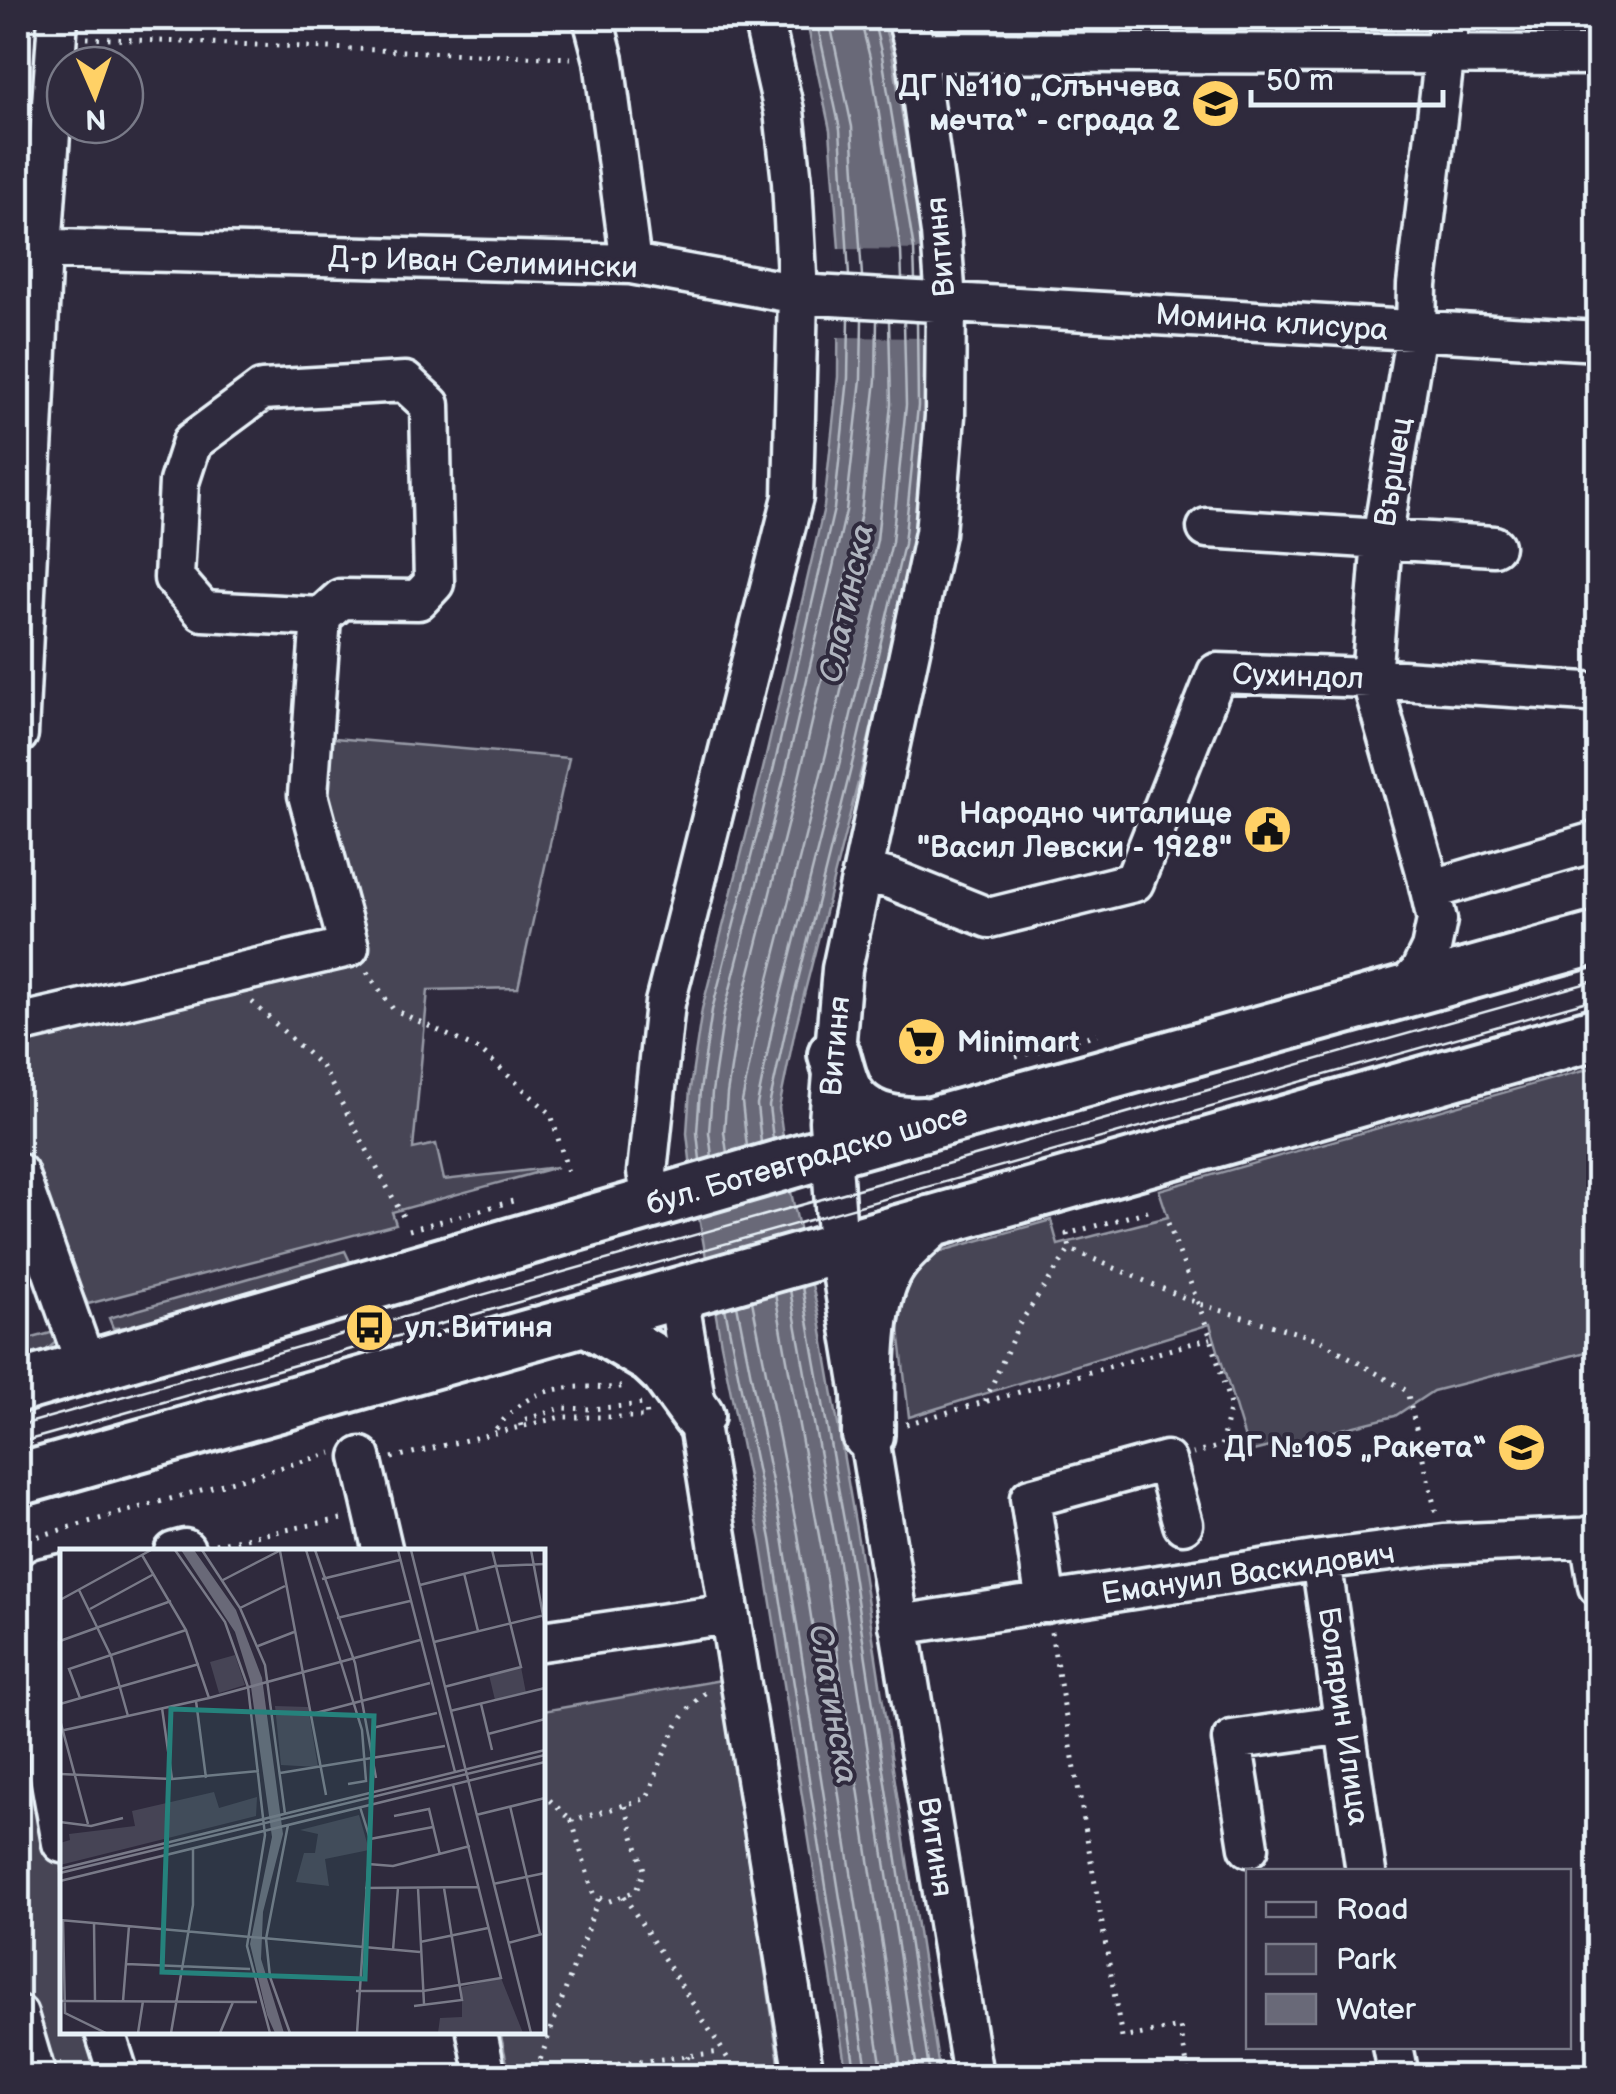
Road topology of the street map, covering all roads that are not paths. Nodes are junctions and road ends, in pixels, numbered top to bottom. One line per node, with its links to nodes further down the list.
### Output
1 (593, 18): 8 (street)
2 (762, 18): 9 (street)
3 (57, 28): 7 (street)
4 (911, 35): 5 (street); 10 (street, Витиня)
5 (1447, 36): 6 (street); 11 (street, Вършец)
6 (1598, 55)
7 (30, 248): 8 (street, Д-р Иван Селимински); 19 (street)
8 (631, 264): 9 (street, Д-р Иван Селимински)
9 (814, 295): 10 (street, Д-р Иван Селимински); 33 (street)
10 (939, 302): 11 (street, Момина клисура); 22 (street, Витиня)
11 (1416, 332): 12 (street, Момина клисура); 14 (street, Вършец)
12 (1598, 342)
13 (1206, 528): 14 (street)
14 (1382, 540): 15 (street); 17 (street, Вършец)
15 (1494, 546)
16 (321, 617): 16 (street); 27 (street)
17 (1371, 678): 18 (street, Сухиндол); 22 (street, Сухиндол); 23 (street, Вършец)
18 (1586, 692)
19 (18, 726): 20 (street)
20 (18, 734)
21 (1598, 841): 23 (street)
22 (864, 872): 29 (street, Витиня)
23 (1434, 905): 25 (street); 26 (street)
24 (1598, 938): 25 (main road, бул. Ботевградско шосе)
25 (1518, 960): 26 (main road, бул. Ботевградско шосе)
26 (1400, 994): 30 (main road, бул. Ботевградско шосе)
27 (18, 1024)
28 (1598, 1033): 34 (main road)
29 (834, 1054): 30 (main road); 31 (street, Витиня)
30 (938, 1122): 31 (main road, бул. Ботевградско шосе)
31 (832, 1151): 33 (main road, бул. Ботевградско шосе); 35 (street, Витиня)
32 (18, 1173): 38 (street)
33 (654, 1203): 38 (main road, бул. Ботевградско шосе)
34 (932, 1221): 35 (main road); 41 (main road)
35 (838, 1248): 36 (main road); 41 (street, Витиня)
36 (678, 1294): 37 (main road); 40 (street)
37 (587, 1320): 40 (main road); 43 (main road)
38 (87, 1368): 39 (main road, бул. Ботевградско шосе)
39 (18, 1387)
40 (677, 1409): 51 (street)
41 (868, 1434): 52 (street, Витиня)
42 (361, 1458): 46 (street)
43 (18, 1480)
44 (1183, 1524): 50 (street)
45 (1594, 1536): 47 (street, Емануил Васкидович); 49 (street)
46 (382, 1549)
47 (1321, 1560): 50 (street, Емануил Васкидович); 55 (street, Болярин Илица)
48 (60, 1574): 54 (street)
49 (1598, 1586)
50 (1046, 1602): 52 (street, Емануил Васкидович)
51 (728, 1614): 53 (street); 66 (street)
52 (899, 1625): 67 (street, Витиня)
53 (545, 1641)
54 (42, 1719): 56 (street)
55 (1345, 1724): 57 (street); 58 (street, Болярин Илица)
56 (60, 1833)
57 (1249, 1847)
58 (1366, 1869)
59 (18, 2015): 63 (street)
60 (106, 2034): 64 (street)
61 (477, 2034): 65 (street)
62 (1394, 2049): 68 (street)
63 (36, 2076)
64 (119, 2076)
65 (486, 2076)
66 (804, 2076)
67 (973, 2076)
68 (1399, 2076)

